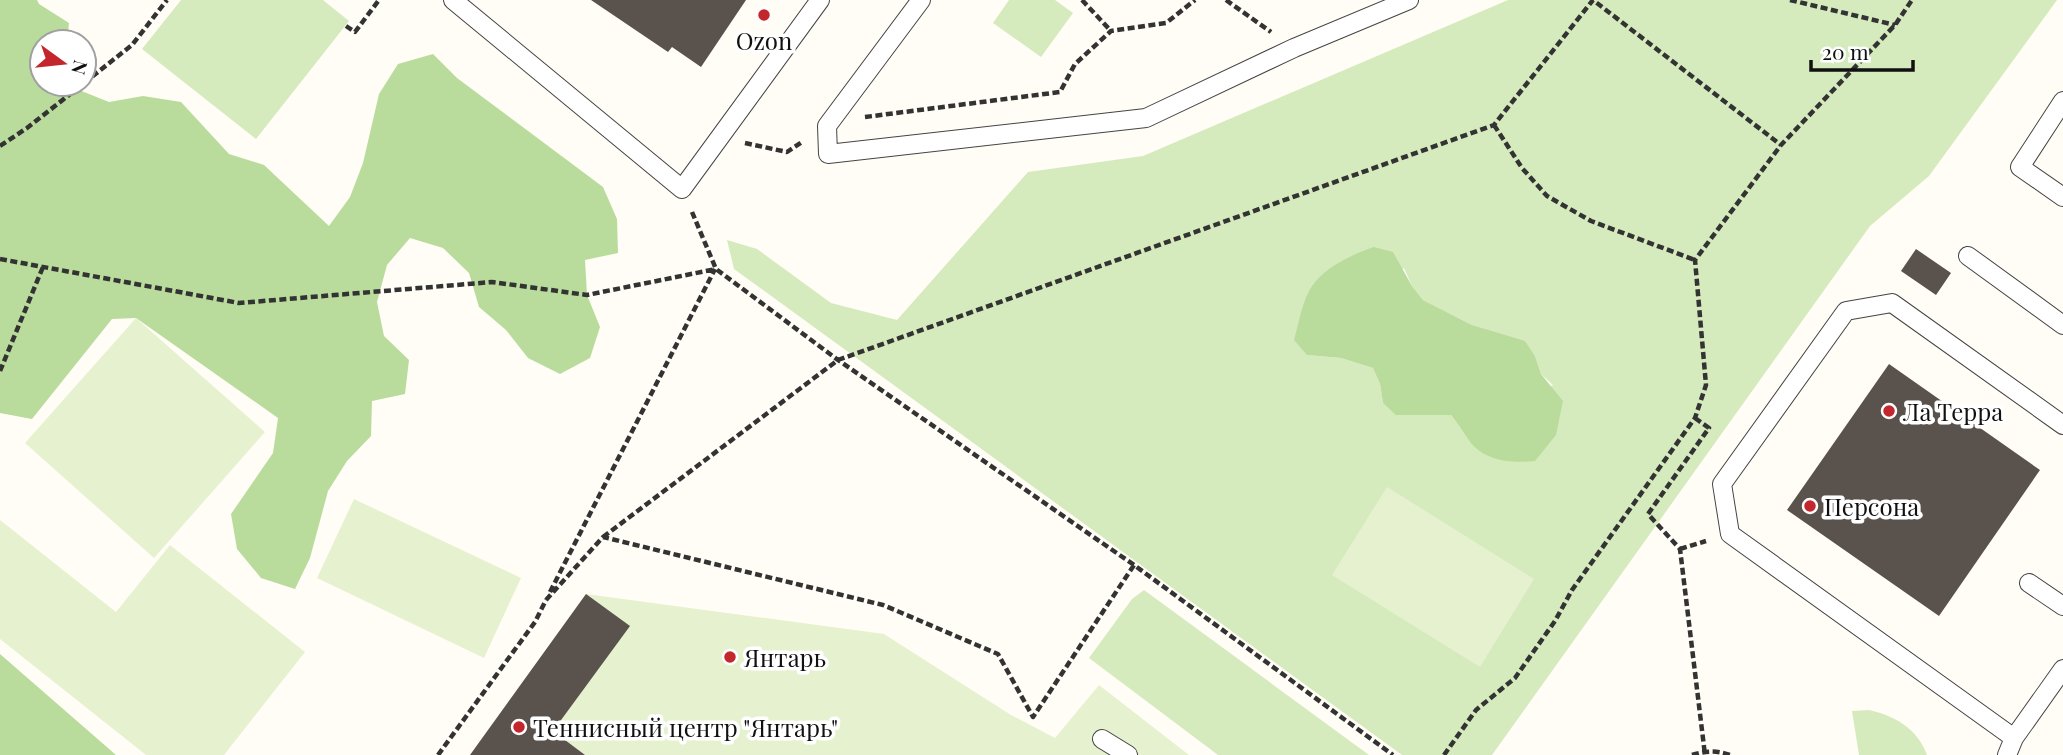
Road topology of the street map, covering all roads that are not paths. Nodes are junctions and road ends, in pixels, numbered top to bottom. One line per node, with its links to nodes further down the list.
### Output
1 (453, 0): 2 (lane)
2 (820, 0)
3 (921, 0): 4 (lane)
4 (1409, 0)
5 (2063, 101): 6 (lane)
6 (2063, 197)
7 (1968, 256): 8 (lane)
8 (2063, 325)
9 (2063, 425): 13 (lane)
10 (2029, 583): 11 (lane)
11 (2063, 606)
12 (2063, 669): 13 (lane)
13 (2014, 738): 16 (lane)
14 (1102, 739): 15 (lane)
15 (1128, 755)
16 (2007, 755)

